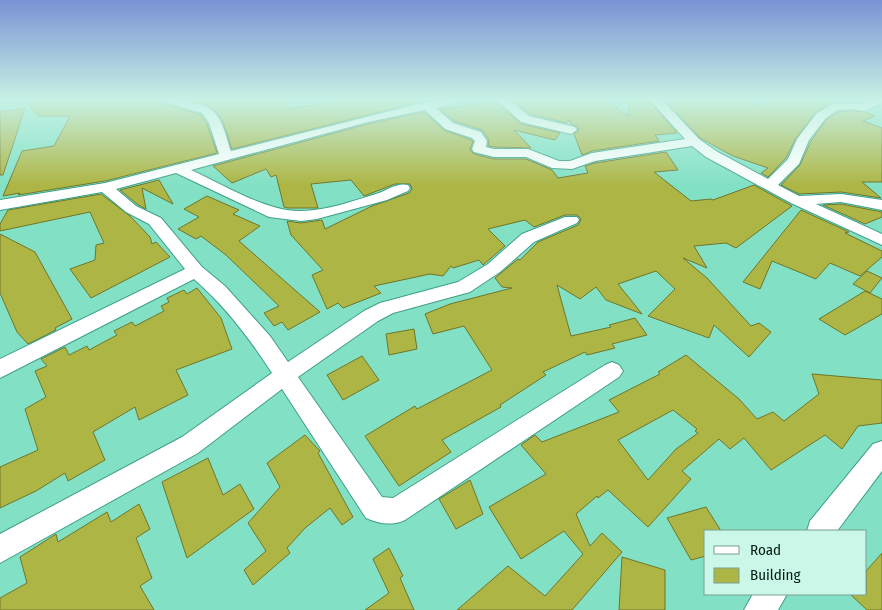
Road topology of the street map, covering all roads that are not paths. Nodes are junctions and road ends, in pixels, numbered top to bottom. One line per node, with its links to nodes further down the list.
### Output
1 (217, 128): 9 (street)
2 (330, 128): 9 (street)
3 (457, 128): 8 (street)
4 (564, 128): 7 (street)
5 (682, 128): 8 (street)
6 (811, 128): 11 (street)
7 (571, 130)
8 (694, 142): 11 (street)
9 (226, 156): 10 (street)
10 (176, 168): 12 (street); 13 (street)
11 (769, 186): 14 (street)
12 (105, 187): 15 (street); 19 (street)
13 (404, 188)
14 (796, 200): 16 (street); 18 (street)
15 (0, 205)
16 (882, 206)
17 (571, 220): 22 (street)
18 (882, 240)
19 (196, 271): 20 (street); 22 (street)
20 (0, 369)
21 (612, 371): 22 (street)
22 (284, 375): 25 (street)
23 (882, 452): 24 (street)
24 (821, 530)
25 (0, 549)
26 (771, 595): 27 (street)
27 (760, 610)

